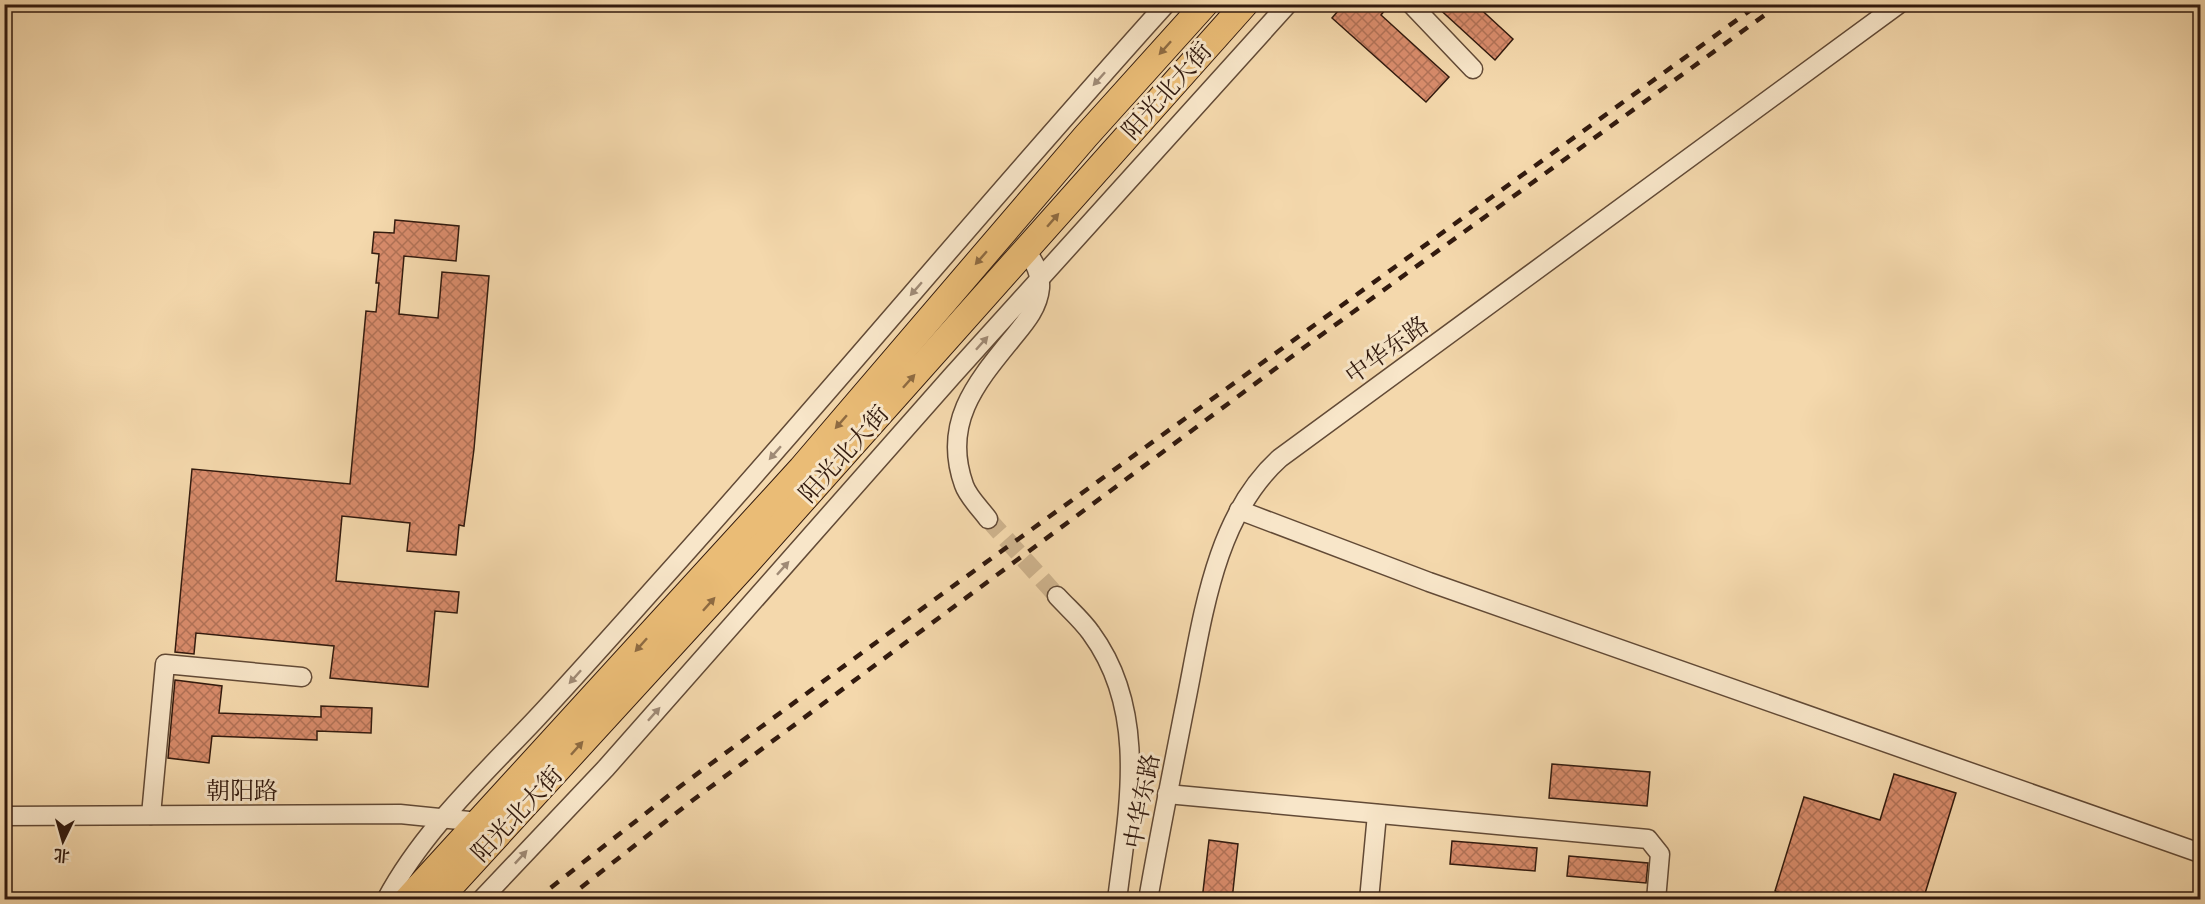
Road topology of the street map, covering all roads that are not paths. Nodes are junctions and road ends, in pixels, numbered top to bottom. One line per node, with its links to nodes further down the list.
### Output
1 (1166, 4): 18 (street, one-way to 18)
2 (1205, 4): 19 (highway, 阳光北大街, one-way to 19)
3 (1245, 4): 8 (highway, 阳光北大街, one-way to 3)
4 (1288, 4): 9 (street)
5 (1411, 4): 7 (street)
6 (1899, 4): 10 (street, 中华东路)
7 (1473, 69)
8 (1026, 250): 9 (street); 23 (highway, 阳光北大街, one-way to 8)
9 (1039, 280): 11 (street); 24 (street, one-way to 9)
10 (1239, 510): 14 (street, 中华东路); 20 (street)
11 (988, 519)
12 (1057, 596): 25 (street)
13 (302, 677): 16 (street)
14 (1167, 794): 15 (street); 26 (street, 中华东路)
15 (1377, 814): 27 (street); 28 (street)
16 (151, 815): 17 (street, 朝阳路); 18 (street, 朝阳路)
17 (4, 816)
18 (444, 819): 19 (street, 朝阳路); 21 (street)
19 (479, 822): 22 (highway, 阳光北大街)
20 (2200, 853)
21 (386, 900)
22 (408, 900)
23 (438, 900)
24 (481, 900)
25 (1116, 900)
26 (1148, 900)
27 (1369, 900)
28 (1656, 900)

